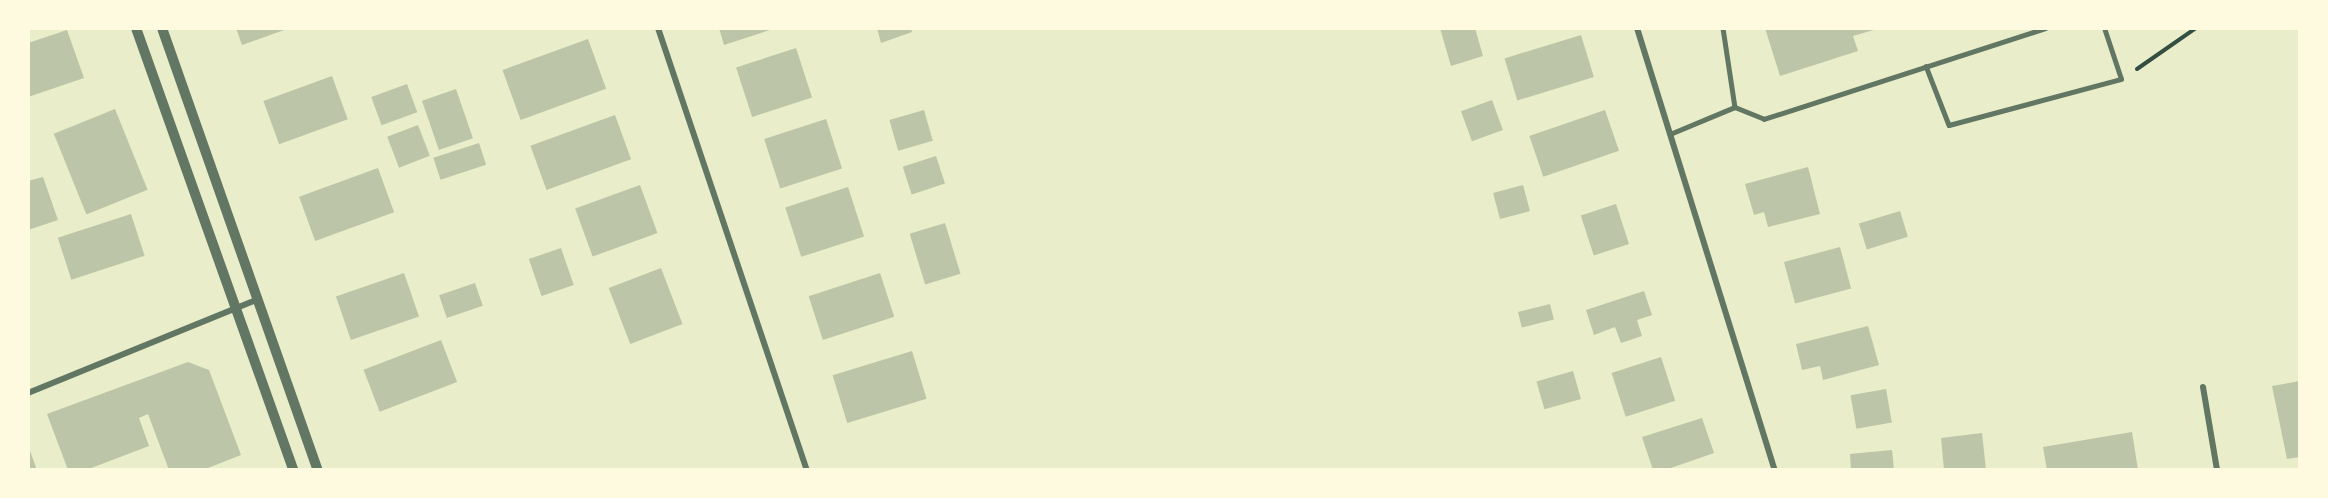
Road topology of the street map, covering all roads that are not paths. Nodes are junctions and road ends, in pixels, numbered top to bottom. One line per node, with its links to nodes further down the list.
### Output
1 (136, 28): 12 (street)
2 (162, 28): 11 (street)
3 (658, 28): 17 (street)
4 (1637, 28): 10 (street)
5 (1723, 28): 9 (lane)
6 (2045, 28): 8 (lane)
7 (2104, 28): 8 (lane)
8 (1926, 66): 9 (lane)
9 (1735, 106): 10 (lane)
10 (1670, 134): 18 (street)
11 (258, 299): 12 (street); 16 (street)
12 (236, 308): 14 (street); 15 (street)
13 (2203, 387): 19 (street)
14 (28, 393)
15 (293, 470)
16 (318, 470)
17 (807, 470)
18 (1775, 470)
19 (2217, 470)

